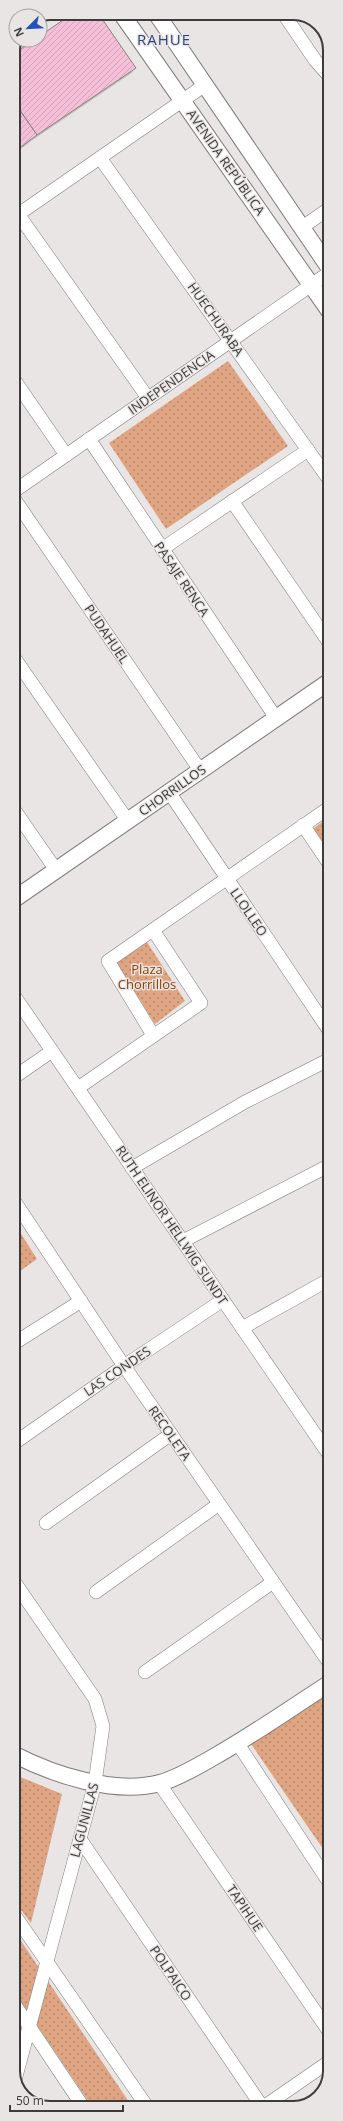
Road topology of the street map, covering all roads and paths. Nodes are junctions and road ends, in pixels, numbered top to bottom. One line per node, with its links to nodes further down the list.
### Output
1 (126, 20): 6 (street, AVENIDA REPÚBLICA)
2 (161, 20): 5 (street, AVENIDA REPÚBLICA)
3 (288, 20): 4 (street)
4 (323, 69)
5 (205, 85): 6 (street); 11 (street, AVENIDA REPÚBLICA)
6 (182, 100): 7 (street); 14 (street, AVENIDA REPÚBLICA)
7 (100, 158): 8 (street); 16 (street, HUECHURABA)
8 (20, 213)
9 (323, 213): 11 (street)
10 (20, 222): 18 (street)
11 (301, 228): 12 (street, AVENIDA REPÚBLICA)
12 (323, 259)
13 (323, 277): 14 (street, INDEPENDENCIA)
14 (311, 285): 15 (street, AVENIDA REPÚBLICA); 16 (street, INDEPENDENCIA)
15 (323, 302)
16 (231, 341): 18 (street, INDEPENDENCIA); 20 (street, HUECHURABA)
17 (20, 388): 21 (street)
18 (148, 398): 19 (street, INDEPENDENCIA)
19 (89, 439): 21 (street, INDEPENDENCIA); 26 (street, PASAJE RENCA)
20 (308, 450): 22 (street, HUECHURABA); 24 (street)
21 (66, 455): 23 (street, INDEPENDENCIA)
22 (323, 471)
23 (20, 487)
24 (232, 501): 26 (street); 27 (street)
25 (20, 507): 31 (street, PUDAHUEL)
26 (162, 549): 30 (street, PASAJE RENCA)
27 (323, 634)
28 (20, 666): 35 (street)
29 (323, 685): 30 (street, CHORRILLOS)
30 (276, 718): 31 (street, CHORRILLOS)
31 (200, 770): 32 (street, CHORRILLOS)
32 (169, 792): 35 (street, CHORRILLOS); 39 (street, LLOLLEO)
33 (323, 812): 36 (street)
34 (20, 818): 38 (street)
35 (128, 821): 38 (street, CHORRILLOS)
36 (303, 825): 37 (street); 39 (street)
37 (323, 855)
38 (56, 870): 40 (street, CHORRILLOS)
39 (226, 878): 41 (street); 43 (street, LLOLLEO)
40 (20, 895)
41 (153, 930): 44 (street); 44 (street)
42 (20, 1004): 45 (street, RUTH ELINOR HELLWIG SUNDT)
43 (323, 1022)
44 (153, 1035): 48 (street)
45 (52, 1051): 47 (street); 48 (street, RUTH ELINOR HELLWIG SUNDT)
46 (323, 1063): 49 (street)
47 (20, 1073)
48 (78, 1088): 49 (street, RUTH ELINOR HELLWIG SUNDT)
49 (132, 1168): 52 (street, RUTH ELINOR HELLWIG SUNDT)
50 (323, 1169): 52 (street)
51 (20, 1210): 55 (street, RECOLETA)
52 (183, 1241): 54 (street, RUTH ELINOR HELLWIG SUNDT)
53 (323, 1283): 56 (street)
54 (223, 1300): 56 (street, RUTH ELINOR HELLWIG SUNDT); 58 (street, LAS CONDES)
55 (81, 1301): 57 (street); 58 (street, RECOLETA)
56 (242, 1328): 61 (street, RUTH ELINOR HELLWIG SUNDT)
57 (20, 1340)
58 (124, 1366): 59 (street, RECOLETA); 60 (street, LAS CONDES)
59 (171, 1434): 62 (street, RECOLETA); 63 (street)
60 (20, 1439)
61 (323, 1446)
62 (219, 1504): 64 (street, RECOLETA); 66 (street)
63 (46, 1523)
64 (273, 1582): 67 (street, RECOLETA); 68 (street)
65 (20, 1590): 72 (street, LAGUNILLAS)
66 (96, 1592)
67 (323, 1654)
68 (145, 1672)
69 (323, 1688): 70 (street)
70 (238, 1744): 73 (street); 75 (street)
71 (20, 1757): 72 (street)
72 (95, 1783): 73 (street); 74 (street, LAGUNILLAS)
73 (159, 1783): 79 (street, TAPIHUE)
74 (80, 1839): 77 (street, LAGUNILLAS); 86 (street, POLPAICO)
75 (323, 1873)
76 (20, 1923): 77 (street)
77 (47, 1960): 80 (street, LAGUNILLAS); 85 (street)
78 (20, 2016): 80 (street)
79 (323, 2023)
80 (28, 2032): 81 (street); 82 (street, LAGUNILLAS); 84 (street)
81 (20, 2033)
82 (20, 2062)
83 (323, 2066): 87 (street)
84 (79, 2101)
85 (143, 2101)
86 (259, 2101)
87 (272, 2101)

